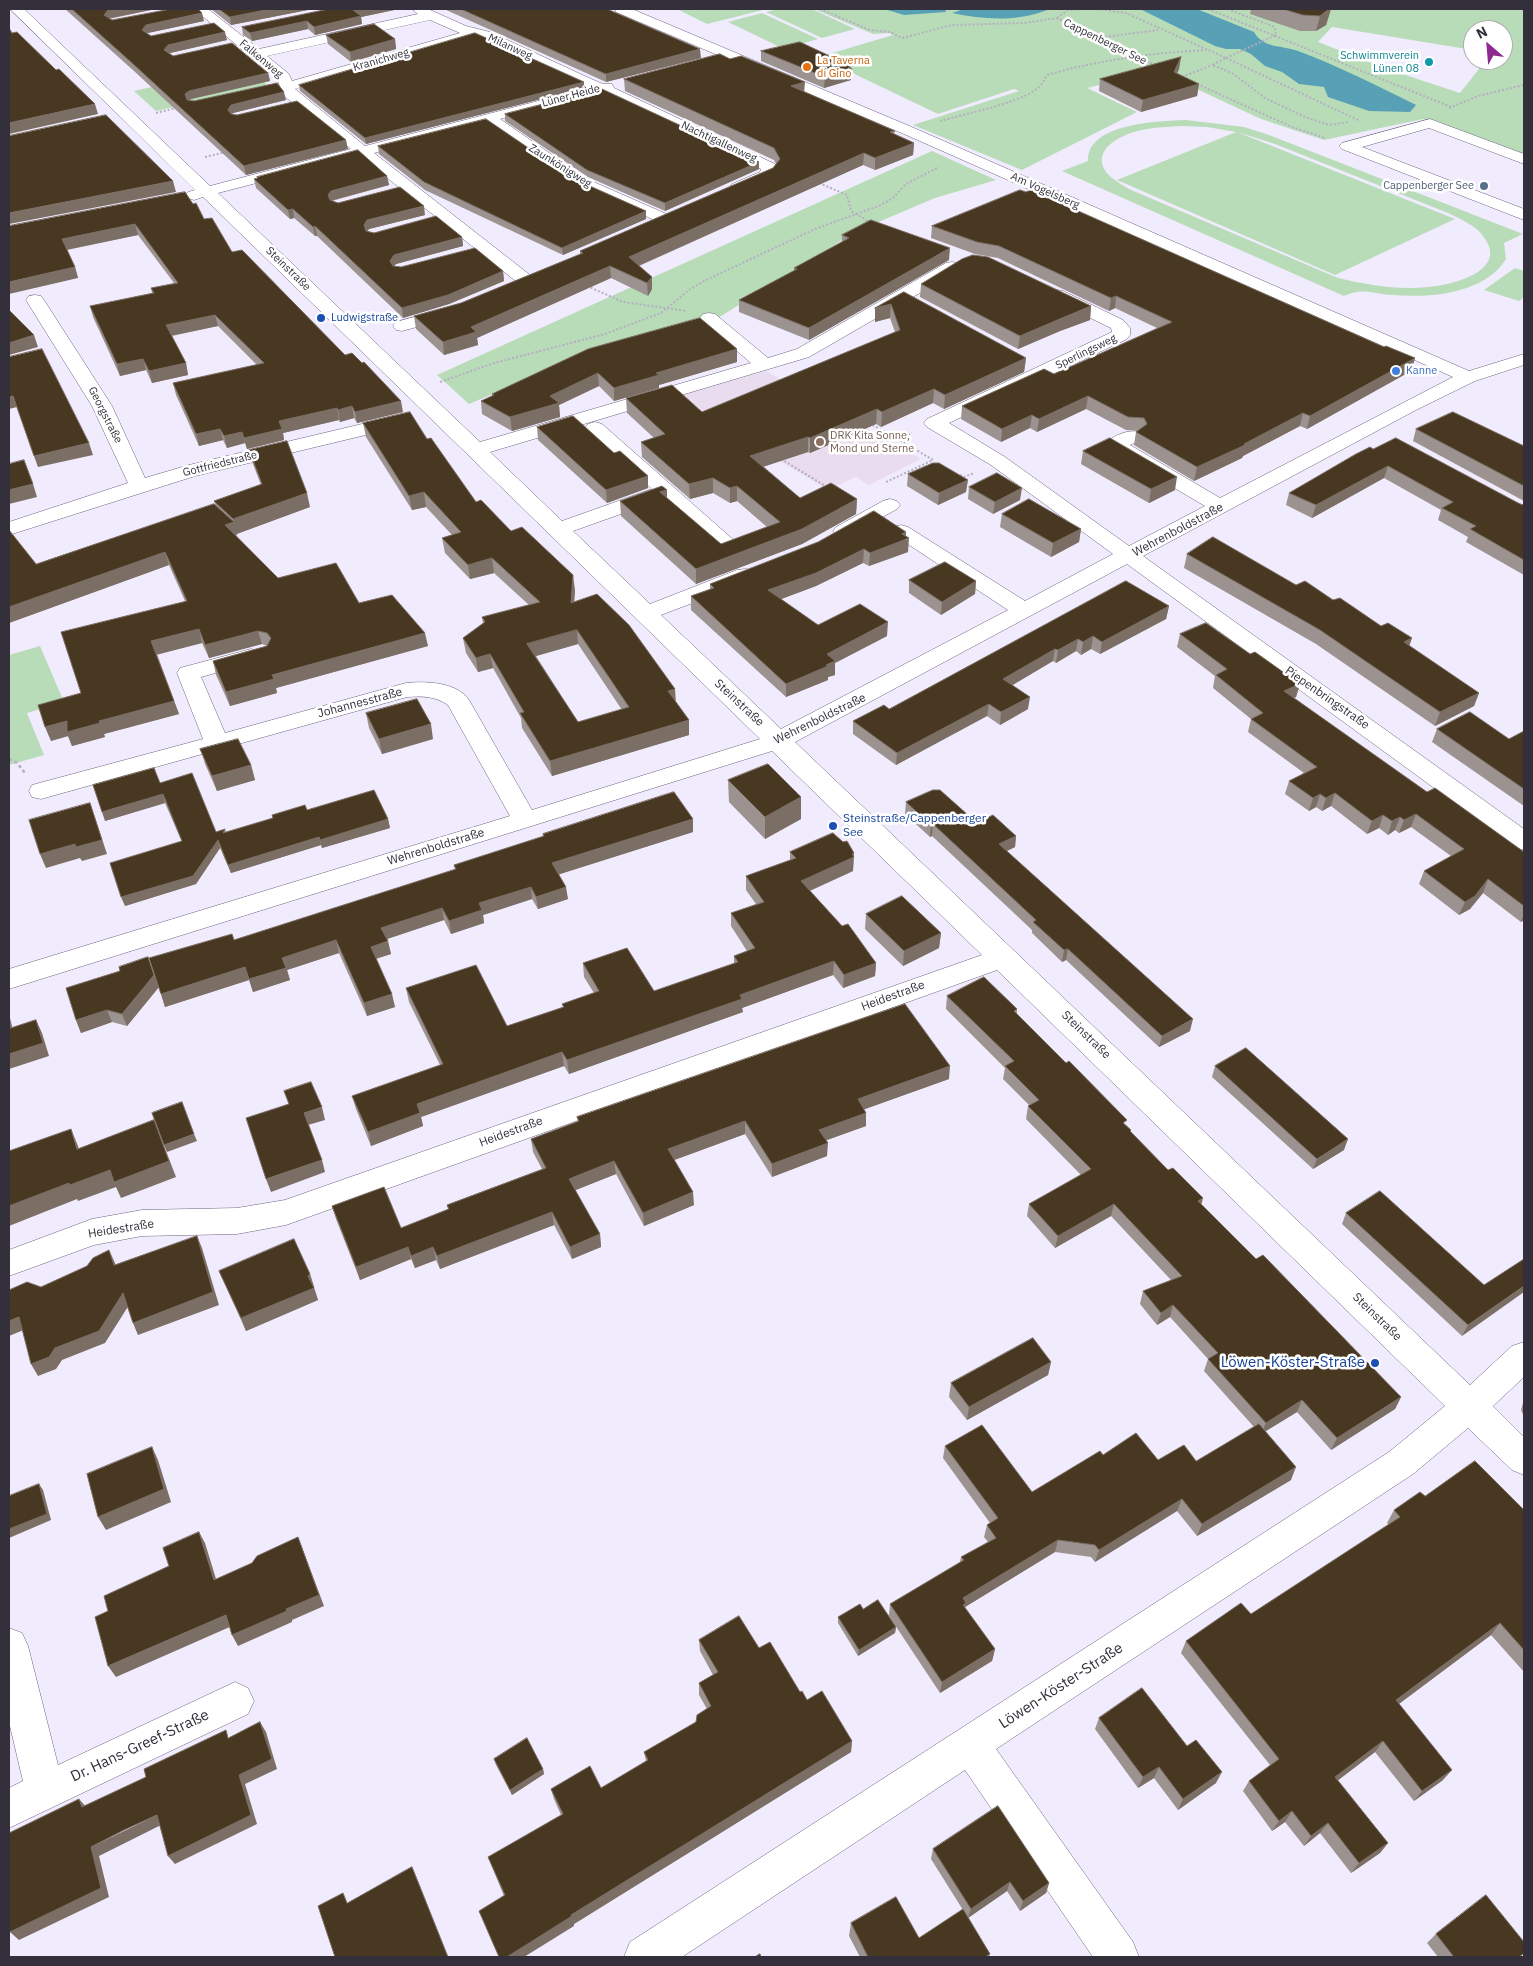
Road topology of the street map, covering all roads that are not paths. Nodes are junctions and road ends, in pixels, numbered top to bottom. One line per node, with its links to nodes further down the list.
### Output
1 (17, 9): 21 (street, Steinstraße)
2 (418, 9): 5 (street, Milanweg)
3 (621, 9): 13 (street, Am Vogelsberg)
4 (206, 10): 7 (street, Falkenweg)
5 (432, 15): 9 (street, Milanweg); 12 (street)
6 (200, 28): 7 (street)
7 (224, 28): 8 (street); 10 (street, Falkenweg)
8 (247, 28)
9 (475, 33): 16 (street, Kranichweg); 18 (street, Milanweg)
10 (242, 43): 11 (street); 12 (street, Falkenweg)
11 (223, 48)
12 (257, 54): 16 (street, Falkenweg)
13 (732, 56): 14 (street); 56 (street, Am Vogelsberg)
14 (713, 60)
15 (630, 81): 18 (street, Lüner Heide)
16 (287, 85): 17 (street, Kranichweg); 19 (street, Falkenweg)
17 (268, 87)
18 (602, 88): 23 (street, Lüner Heide); 29 (street, Nachtigallenweg)
19 (301, 103): 20 (street); 24 (street, Falkenweg)
20 (283, 107)
21 (128, 114): 22 (street); 27 (street, Steinstraße)
22 (110, 118)
23 (488, 118): 24 (street, Lüner Heide); 34 (street, Zaunkönigweg)
24 (362, 151): 26 (street, Falkenweg); 27 (street, Lüner Heide)
25 (1524, 158): 32 (street)
26 (408, 187): 28 (street); 33 (street, Falkenweg)
27 (208, 192): 30 (street); 57 (street, Steinstraße)
28 (391, 192)
29 (720, 195)
30 (176, 198)
31 (683, 211): 34 (street)
32 (1524, 215)
33 (444, 217): 35 (street); 37 (street, Falkenweg)
34 (665, 219): 36 (street)
35 (427, 222)
36 (647, 226)
37 (483, 248): 39 (street); 41 (street, Falkenweg)
38 (948, 251): 44 (street)
39 (465, 253)
40 (550, 268): 41 (street)
41 (524, 280): 42 (street)
42 (507, 287)
43 (1042, 288): 55 (street, Sperlingsweg)
44 (903, 297): 47 (street); 54 (street)
45 (35, 300): 50 (street, Georgstraße)
46 (465, 306): 49 (street)
47 (921, 306)
48 (709, 318): 54 (street)
49 (402, 326)
50 (66, 347): 51 (street); 63 (street, Georgstraße)
51 (47, 352)
52 (1524, 359): 56 (street, Wehrenboldstraße)
53 (1026, 363): 55 (street, Sperlingsweg)
54 (764, 364): 62 (street)
55 (1043, 372): 72 (street, Sperlingsweg)
56 (1468, 377): 58 (street, Wehrenboldstraße)
57 (435, 412): 62 (street, Steinstraße); 63 (street, Gottfriedstraße)
58 (1369, 427): 61 (street); 66 (street, Wehrenboldstraße)
59 (595, 428): 64 (street)
60 (1134, 436): 66 (street)
61 (1388, 438)
62 (475, 450): 68 (street, Steinstraße)
63 (139, 486): 67 (street, Gottfriedstraße)
64 (666, 491): 68 (street); 71 (street)
65 (890, 505): 70 (street)
66 (1221, 507): 72 (street, Wehrenboldstraße)
67 (9, 529)
68 (559, 529): 75 (street, Steinstraße)
69 (901, 531): 74 (street)
70 (825, 541)
71 (730, 547)
72 (1129, 556): 74 (street, Wehrenboldstraße); 81 (street, Piepenbringstraße)
73 (764, 568): 75 (street)
74 (1026, 611): 77 (street, Wehrenboldstraße)
75 (646, 613): 77 (street, Steinstraße)
76 (262, 653): 78 (street)
77 (780, 740): 80 (street, Wehrenboldstraße); 82 (street, Steinstraße)
78 (217, 743): 79 (street, Johannesstraße); 80 (street, Johannesstraße)
79 (41, 790)
80 (525, 820): 83 (street, Wehrenboldstraße)
81 (1524, 842)
82 (1004, 957): 84 (street, Heidestraße); 86 (street, Steinstraße)
83 (9, 978)
84 (9, 1263)
85 (1524, 1356): 86 (street, Löwen-Köster-Straße)
86 (1470, 1406): 87 (street, Steinstraße); 90 (street, Löwen-Köster-Straße)
87 (1524, 1459)
88 (9, 1646): 91 (street)
89 (234, 1701): 91 (street, Dr. Hans-Greef-Straße)
90 (970, 1745): 93 (street, Löwen-Köster-Straße); 94 (street)
91 (45, 1791): 92 (street, Dr. Hans-Greef-Straße)
92 (9, 1808)
93 (645, 1957)
94 (1118, 1957)

